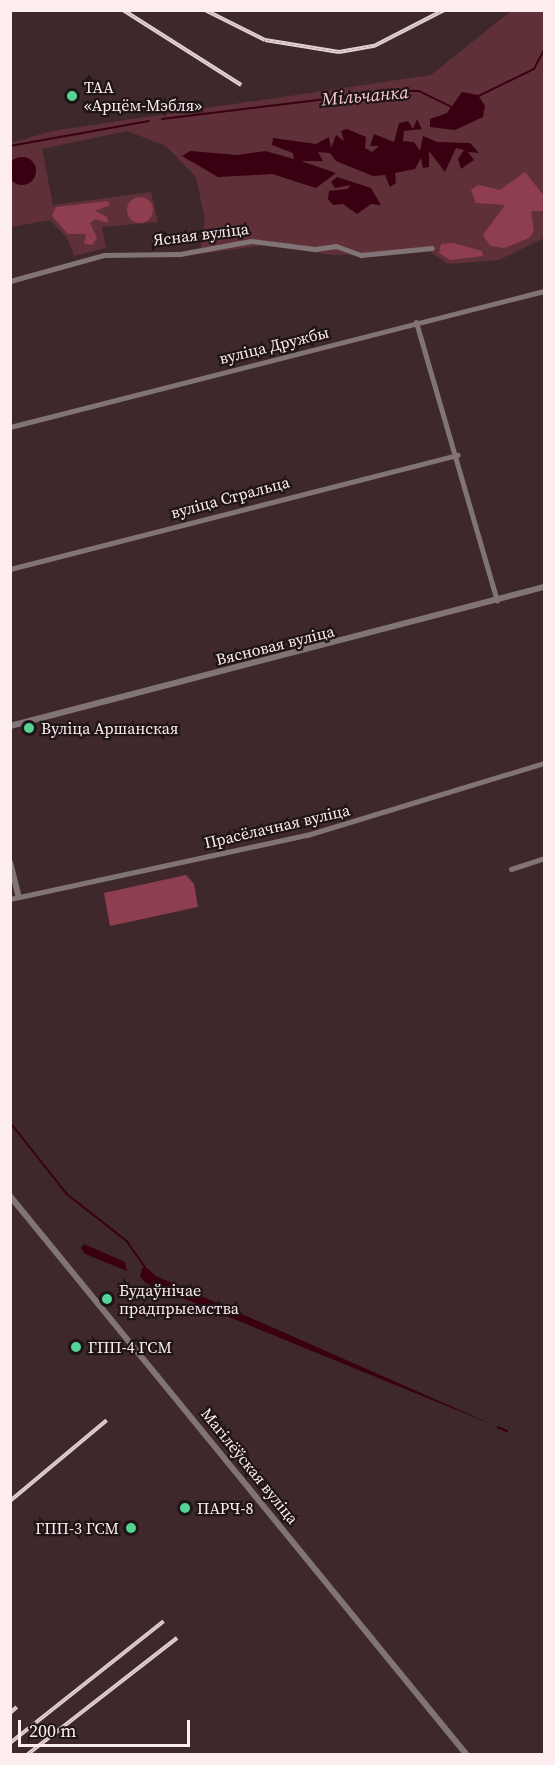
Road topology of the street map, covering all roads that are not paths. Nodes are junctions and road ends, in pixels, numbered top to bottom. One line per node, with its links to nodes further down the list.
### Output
1 (432, 248): 2 (street, Ясная вуліца)
2 (10, 281)
3 (544, 291): 4 (street, вуліца Дружбы)
4 (416, 322): 5 (street, вуліца Дружбы); 6 (street)
5 (10, 427)
6 (458, 455): 7 (street, вуліца Стральца); 9 (street)
7 (10, 569)
8 (544, 587): 9 (street, Вясновая вуліца)
9 (497, 600): 10 (street, Вясновая вуліца)
10 (10, 726)
11 (544, 763): 15 (street, Прасёлачная вуліца)
12 (544, 858): 14 (street)
13 (10, 862): 15 (street)
14 (511, 869)
15 (19, 897): 16 (street, Прасёлачная вуліца)
16 (10, 899)
17 (10, 1196): 18 (street, Магілёўская вуліца)
18 (466, 1755)

